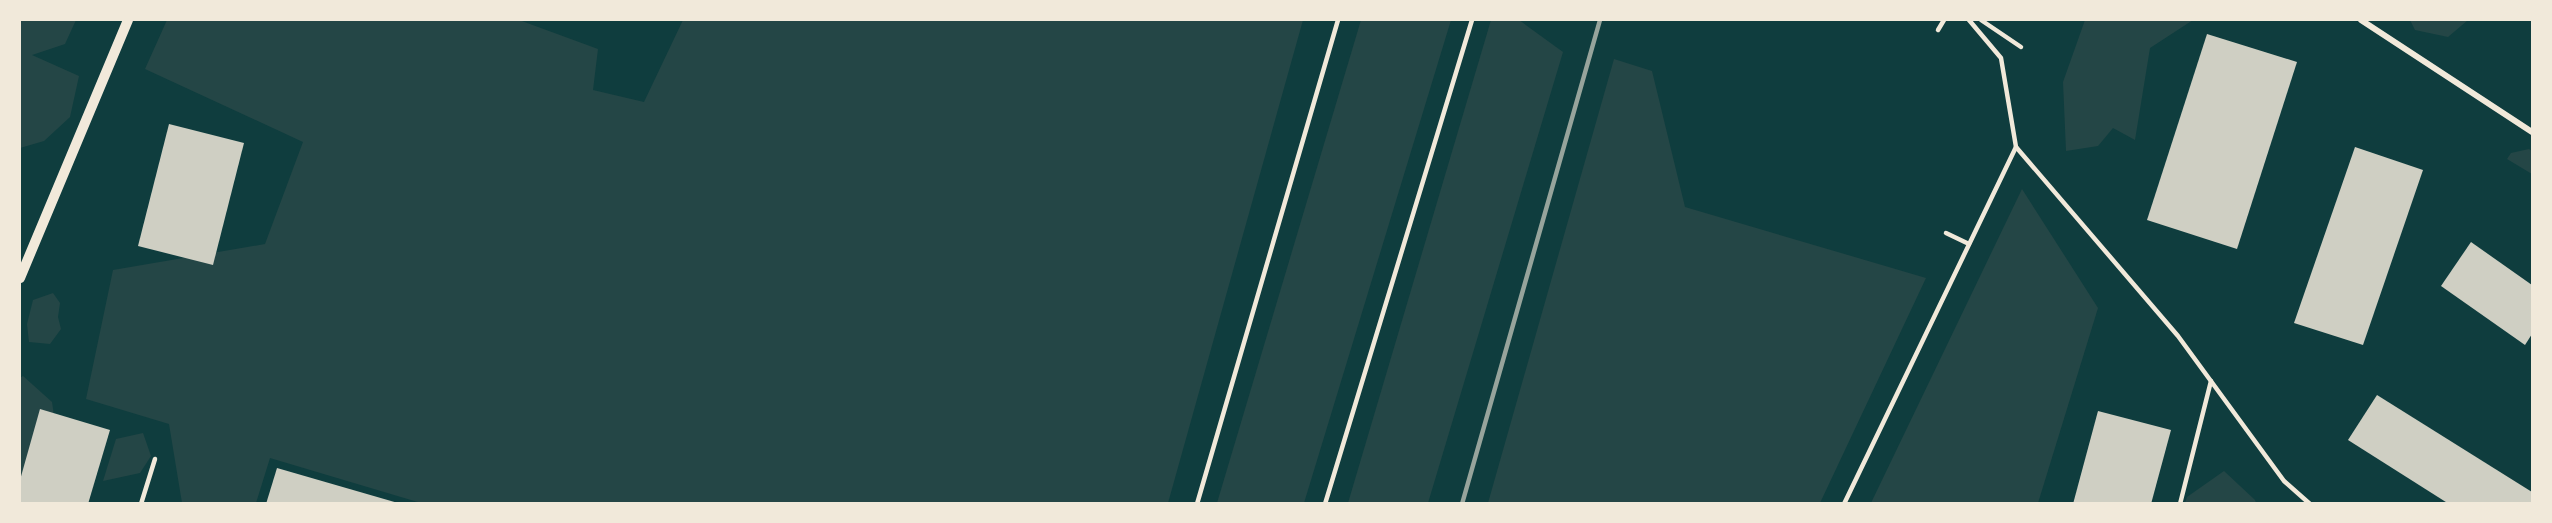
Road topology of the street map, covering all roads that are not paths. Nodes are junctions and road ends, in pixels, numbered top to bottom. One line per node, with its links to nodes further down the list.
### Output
1 (128, 20): 14 (street)
2 (1338, 20): 18 (lane)
3 (1472, 20): 19 (lane)
4 (1944, 20): 8 (lane)
5 (1969, 20): 11 (lane)
6 (1981, 20): 9 (lane)
7 (2361, 20): 10 (street)
8 (1938, 30)
9 (2021, 47)
10 (2532, 132)
11 (2016, 147): 13 (lane); 15 (lane)
12 (1946, 233): 13 (lane)
13 (1969, 244): 20 (lane)
14 (20, 278)
15 (2211, 381): 21 (lane); 22 (lane)
16 (155, 459): 17 (lane)
17 (141, 504)
18 (1197, 504)
19 (1325, 504)
20 (1844, 504)
21 (2180, 504)
22 (2310, 504)

